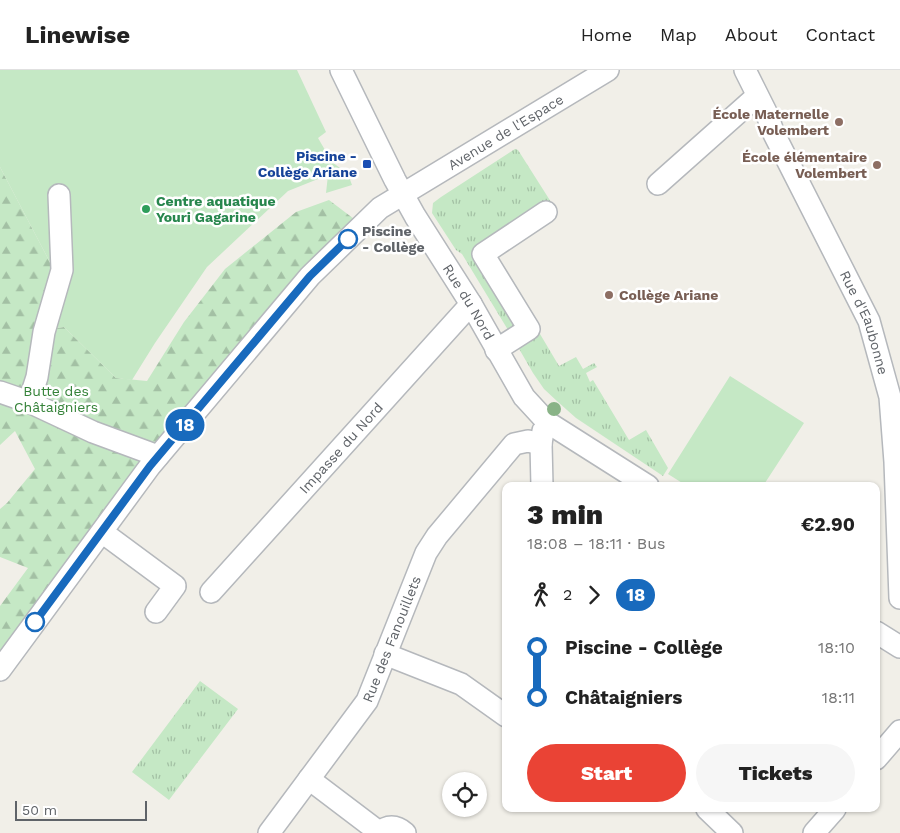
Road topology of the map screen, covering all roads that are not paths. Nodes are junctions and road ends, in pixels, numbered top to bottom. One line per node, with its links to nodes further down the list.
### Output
1 (341, 70): 6 (street, Rue du Nord)
2 (608, 70): 6 (street, Avenue de l'Espace)
3 (745, 70): 4 (street, Rue d'Eaubonne)
4 (757, 96): 5 (street); 22 (street, Rue d'Eaubonne)
5 (658, 184)
6 (403, 194): 9 (street, Rue du Nord); 17 (street, Avenue de l'Espace)
7 (59, 195): 13 (street)
8 (546, 212): 10 (street)
9 (470, 304): 10 (street, Rue du Nord); 21 (street, Impasse du Nord)
10 (496, 350): 12 (street, Rue du Nord)
11 (0, 392): 13 (street)
12 (524, 397): 14 (street, Rue du Nord); 15 (street, Rue des Fanouillets)
13 (29, 402): 17 (street)
14 (547, 422): 16 (street); 19 (street, Rue du Nord)
15 (514, 444): 16 (street); 26 (street, Rue des Fanouillets)
16 (541, 444): 18 (street)
17 (158, 456): 20 (street, Avenue de l'Espace)
18 (542, 482)
19 (642, 482)
20 (102, 532): 23 (street); 27 (street, Avenue de l'Espace)
21 (211, 592)
22 (900, 598)
23 (156, 612)
24 (880, 634): 25 (street)
25 (900, 647)
26 (385, 654): 28 (street); 31 (street, Rue des Fanouillets)
27 (0, 670)
28 (502, 713)
29 (900, 731): 30 (street)
30 (880, 754)
31 (308, 779): 34 (street, Rue des Fanouillets); 35 (street)
32 (710, 812): 37 (street)
33 (832, 812): 38 (street)
34 (269, 833)
35 (379, 833): 36 (street)
36 (405, 833)
37 (732, 833)
38 (814, 833)

